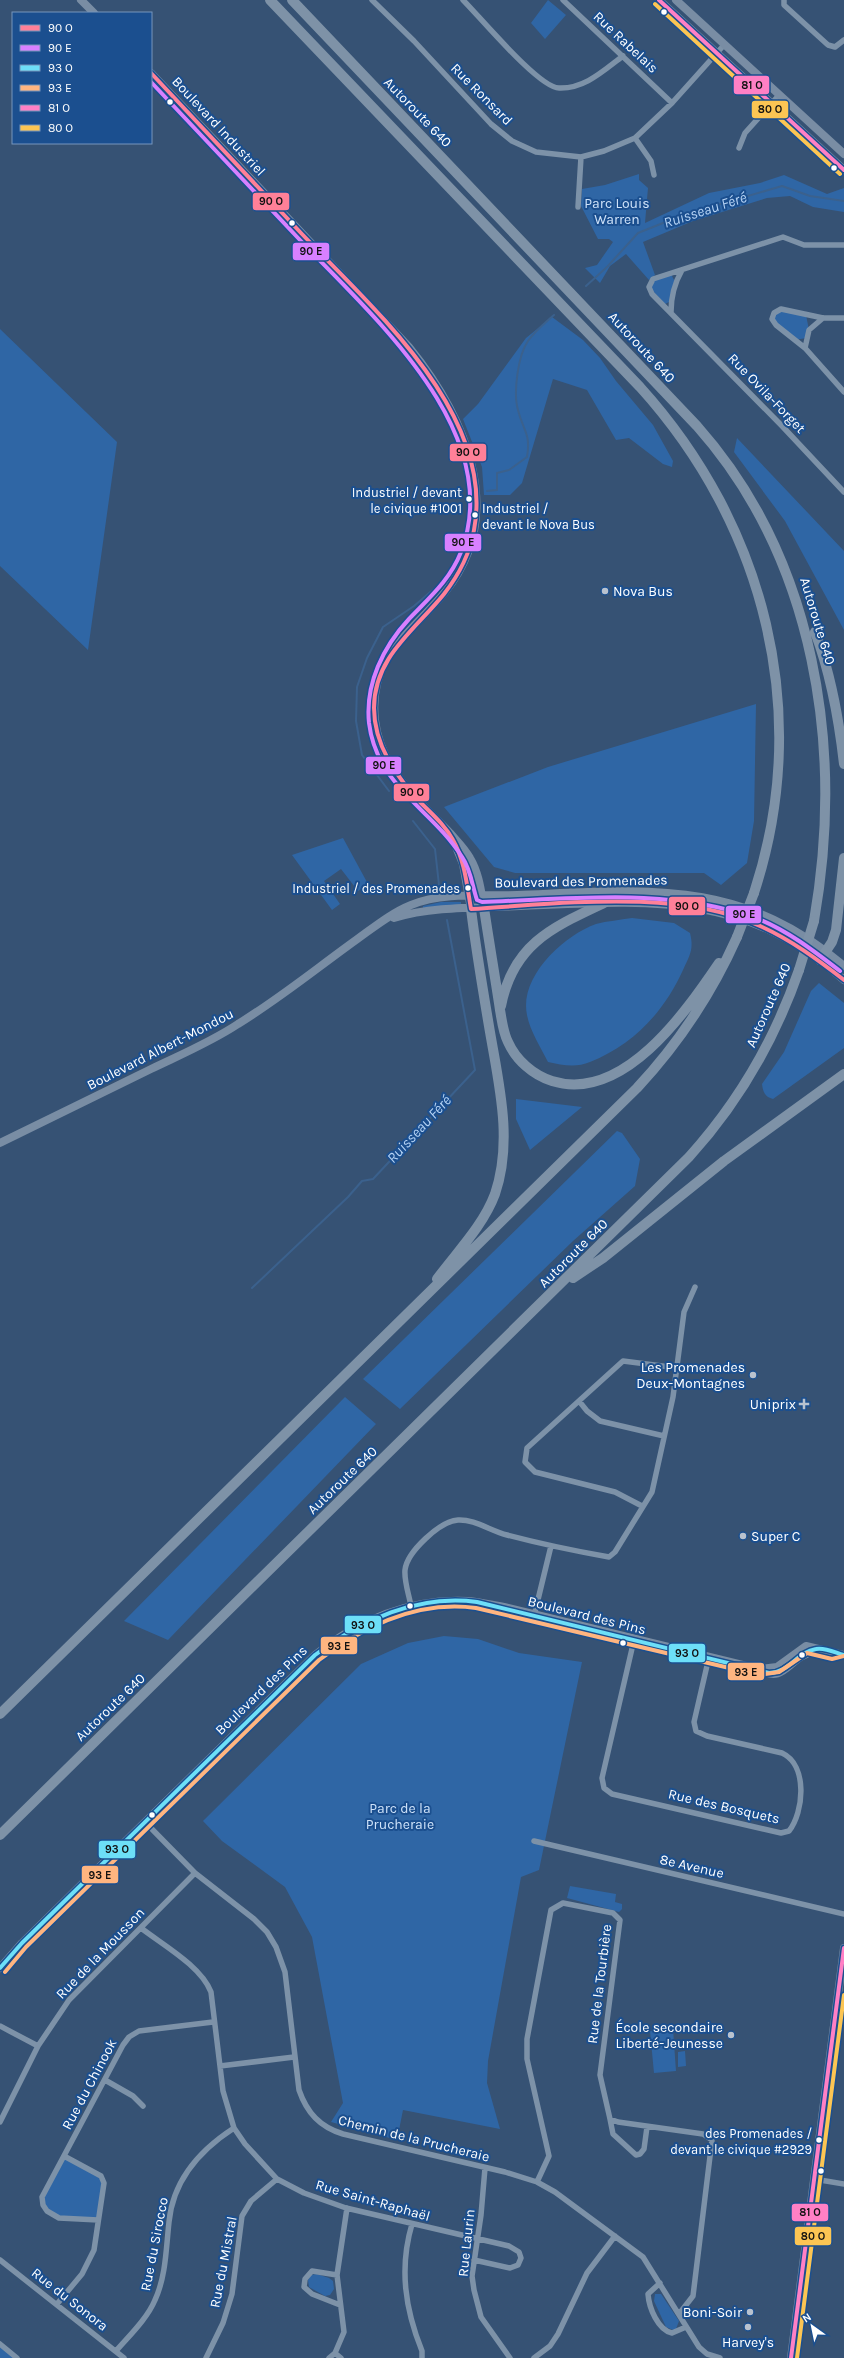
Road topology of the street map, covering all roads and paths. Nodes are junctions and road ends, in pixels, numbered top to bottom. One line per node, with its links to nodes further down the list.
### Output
1 (81, 0): 10 (street)
2 (270, 0): 47 (highway, Autoroute 640, bridge)
3 (292, 0): 35 (highway, Autoroute 640)
4 (372, 0): 22 (street, Rue Ronsard)
5 (463, 0): 14 (street)
6 (563, 0): 14 (street, Rue Rabelais)
7 (676, 0): 12 (street)
8 (784, 0): 11 (street)
9 (663, 1): 13 (street)
10 (93, 12)
11 (844, 40)
12 (724, 45): 13 (street, Rue Ronsard); 16 (street)
13 (717, 53): 17 (street, Rue Ronsard); 18 (street)
14 (623, 56): 17 (street, Rue Rabelais)
15 (152, 74): 37 (street, Boulevard Industriel)
16 (779, 95): 18 (street); 21 (street)
17 (672, 102): 19 (street, Rue Ronsard)
18 (772, 103): 20 (street); 23 (street)
19 (635, 138): 22 (street, Rue Ronsard); 25 (street)
20 (739, 148)
21 (843, 152): 23 (street)
22 (581, 157): 26 (street)
23 (833, 160): 24 (street)
24 (844, 170)
25 (654, 175)
26 (578, 207)
27 (844, 245): 28 (street, Rue Ovila-Forget)
28 (682, 270): 29 (street); 29 (street, Rue Ovila-Forget)
29 (671, 312): 34 (street, Rue Ovila-Forget)
30 (823, 318): 31 (street); 32 (street); 32 (street)
31 (844, 318)
32 (805, 348): 33 (street)
33 (844, 392)
34 (844, 492)
35 (826, 685): 36 (highway); 55 (highway, Autoroute 640, bridge)
36 (844, 764)
37 (450, 834): 40 (street, Boulevard Industriel); 41 (street, Boulevard Industriel)
38 (844, 858): 39 (highway)
39 (843, 878): 43 (highway); 48 (highway)
40 (482, 896): 41 (street, Boulevard des Promenades); 44 (street, Boulevard Industriel); 48 (street, Boulevard des Promenades)
41 (468, 897): 45 (street, Boulevard Industriel); 46 (street, Boulevard Albert-Mondou)
42 (604, 903): 44 (street, Boulevard des Promenades); 48 (street, Boulevard des Promenades); 51 (highway)
43 (844, 906)
44 (484, 908): 45 (street, Boulevard des Promenades); 51 (highway)
45 (470, 909): 46 (street, Boulevard Albert-Mondou); 56 (highway)
46 (382, 923): 53 (street, Boulevard Albert-Mondou)
47 (737, 937): 51 (highway); 56 (highway, Autoroute 640)
48 (823, 956): 49 (street, Boulevard des Promenades); 50 (street, Boulevard des Promenades)
49 (844, 966)
50 (844, 980)
51 (500, 1010)
52 (844, 1074): 55 (highway)
53 (0, 1143)
54 (695, 1287): 57 (street)
55 (553, 1292): 71 (highway, Autoroute 640)
56 (415, 1306): 69 (highway, Autoroute 640)
57 (678, 1368): 58 (street); 59 (street)
58 (579, 1401): 59 (street); 60 (street)
59 (664, 1436): 60 (street)
60 (642, 1506): 61 (street)
61 (551, 1546): 62 (street); 63 (street)
62 (412, 1606): 63 (street, Boulevard des Pins); 70 (street, Boulevard des Pins)
63 (534, 1616): 64 (street, Boulevard des Pins)
64 (634, 1640): 68 (street, Boulevard des Pins); 68 (street, Rue des Bosquets)
65 (844, 1650): 66 (street)
66 (832, 1653): 67 (street); 68 (street, Boulevard des Pins)
67 (844, 1655)
68 (709, 1657)
69 (0, 1714)
70 (145, 1822): 73 (street, Chemin de la Prucheraie); 77 (street, Boulevard des Pins)
71 (0, 1835)
72 (534, 1841): 74 (street, 8e Avenue)
73 (195, 1873): 75 (street, Rue de la Mousson); 82 (street, Chemin de la Prucheraie)
74 (844, 1914)
75 (141, 1928): 79 (street, Rue Saint-Raphaël); 81 (street, Rue de la Mousson)
76 (844, 1948): 78 (street)
77 (0, 1968)
78 (842, 1975): 93 (street)
79 (213, 2022): 83 (street, Rue Saint-Raphaël); 84 (street, Rue du Chinook)
80 (0, 2026): 81 (street)
81 (38, 2046): 87 (street, Rue de la Mousson)
82 (294, 2057): 83 (street); 91 (street, Chemin de la Prucheraie)
83 (220, 2066): 89 (street, Rue Saint-Raphaël)
84 (105, 2080): 85 (street); 90 (street, Rue du Chinook)
85 (143, 2106)
86 (610, 2119): 88 (street); 88 (street); 94 (street, Rue de la Tourbière)
87 (0, 2122)
88 (647, 2127): 107 (street)
89 (234, 2128): 92 (street, Rue Saint-Raphaël); 110 (street, Rue du Sirocco)
90 (64, 2156): 97 (street); 97 (street, Rue du Chinook)
91 (485, 2168): 94 (street, Chemin de la Prucheraie); 100 (street, Rue Laurin)
92 (277, 2179): 96 (street, Rue Saint-Raphaël); 114 (street, Rue du Mistral)
93 (814, 2179): 95 (street); 121 (street)
94 (537, 2182): 99 (street, Chemin de la Prucheraie)
95 (844, 2184)
96 (347, 2208): 98 (street, Rue Saint-Raphaël); 103 (street)
97 (98, 2220): 105 (street)
98 (412, 2224): 100 (street, Rue Saint-Raphaël); 117 (street)
99 (615, 2236): 104 (street, Chemin de la Prucheraie); 119 (street)
100 (477, 2240): 102 (street, Rue Laurin); 102 (street, Rue Saint-Raphaël)
101 (0, 2260): 105 (street, Rue du Sonora)
102 (474, 2260): 118 (street, Rue Laurin)
103 (337, 2275): 106 (street); 106 (street)
104 (660, 2283): 107 (street, Chemin de la Prucheraie); 108 (street)
105 (57, 2304): 110 (street, Rue du Sonora)
106 (340, 2305): 111 (street)
107 (679, 2314): 108 (street, Chemin de la Prucheraie)
108 (686, 2327): 120 (street, Chemin de la Prucheraie)
109 (0, 2344): 112 (street)
110 (116, 2351): 113 (street, Rue du Sonora)
111 (335, 2353): 115 (street); 116 (street)
112 (17, 2358)
113 (124, 2358)
114 (206, 2358)
115 (329, 2358)
116 (341, 2358)
117 (422, 2358)
118 (510, 2358)
119 (534, 2358)
120 (720, 2358)
121 (791, 2358)

